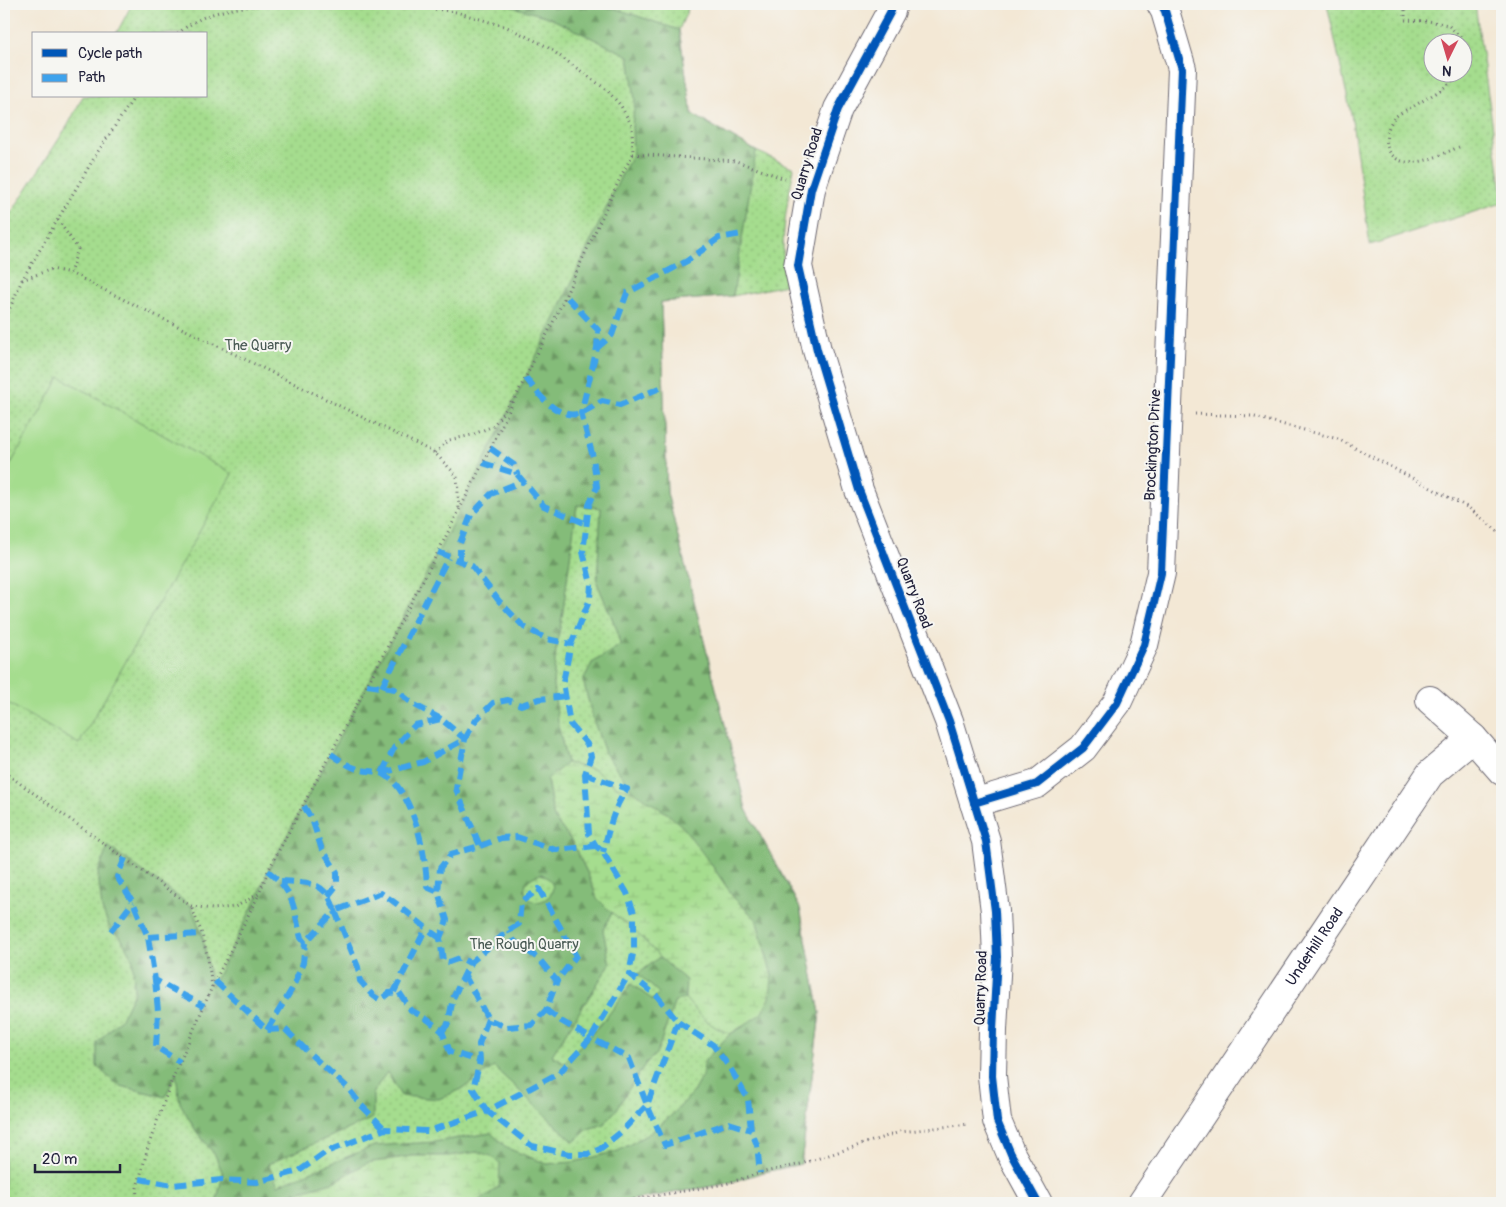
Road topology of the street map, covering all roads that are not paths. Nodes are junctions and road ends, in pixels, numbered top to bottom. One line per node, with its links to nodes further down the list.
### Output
1 (893, 4): 6 (street, Quarry Road)
2 (1160, 4): 6 (street, Brockington Drive)
3 (1430, 700): 4 (street)
4 (1473, 738): 5 (street); 8 (street, Underhill Road)
5 (1502, 771)
6 (974, 803): 7 (street, Quarry Road)
7 (1038, 1203)
8 (1142, 1203)

